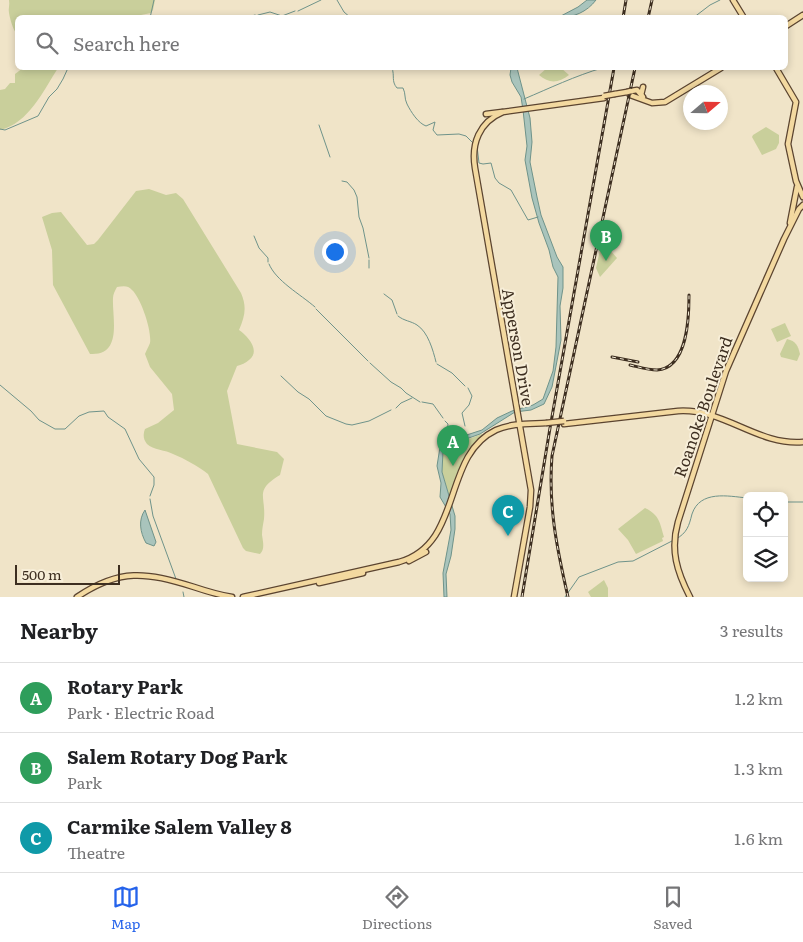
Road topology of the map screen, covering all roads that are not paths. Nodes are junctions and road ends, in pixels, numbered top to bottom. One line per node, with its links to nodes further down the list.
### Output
1 (733, 0): 2 (main road)
2 (742, 15)
3 (803, 15): 4 (main road)
4 (788, 25)
5 (718, 70): 10 (main road)
6 (777, 70): 13 (main road)
7 (643, 87): 9 (main road)
8 (628, 93): 9 (main road); 10 (main road); 11 (main road, bridge)
9 (641, 95): 10 (main road)
10 (658, 102)
11 (503, 112): 12 (main road); 19 (main road, Apperson Drive)
12 (486, 114)
13 (798, 185): 14 (main road); 16 (main road)
14 (803, 197)
15 (803, 204): 16 (main road, Roanoke Boulevard); 17 (main road, Roanoke Boulevard)
16 (790, 223): 17 (main road)
17 (785, 236): 18 (main road, Roanoke Boulevard)
18 (713, 413): 19 (main road, bridge); 20 (main road); 30 (main road, Roanoke Boulevard)
19 (519, 425): 21 (main road); 29 (main road, Apperson Drive)
20 (803, 441)
21 (445, 519): 22 (main road); 22 (main road)
22 (356, 573): 27 (main road); 28 (main road)
23 (76, 597): 26 (main road)
24 (81, 597): 25 (main road)
25 (219, 597)
26 (232, 597)
27 (244, 597)
28 (257, 597)
29 (514, 597)
30 (690, 597)

